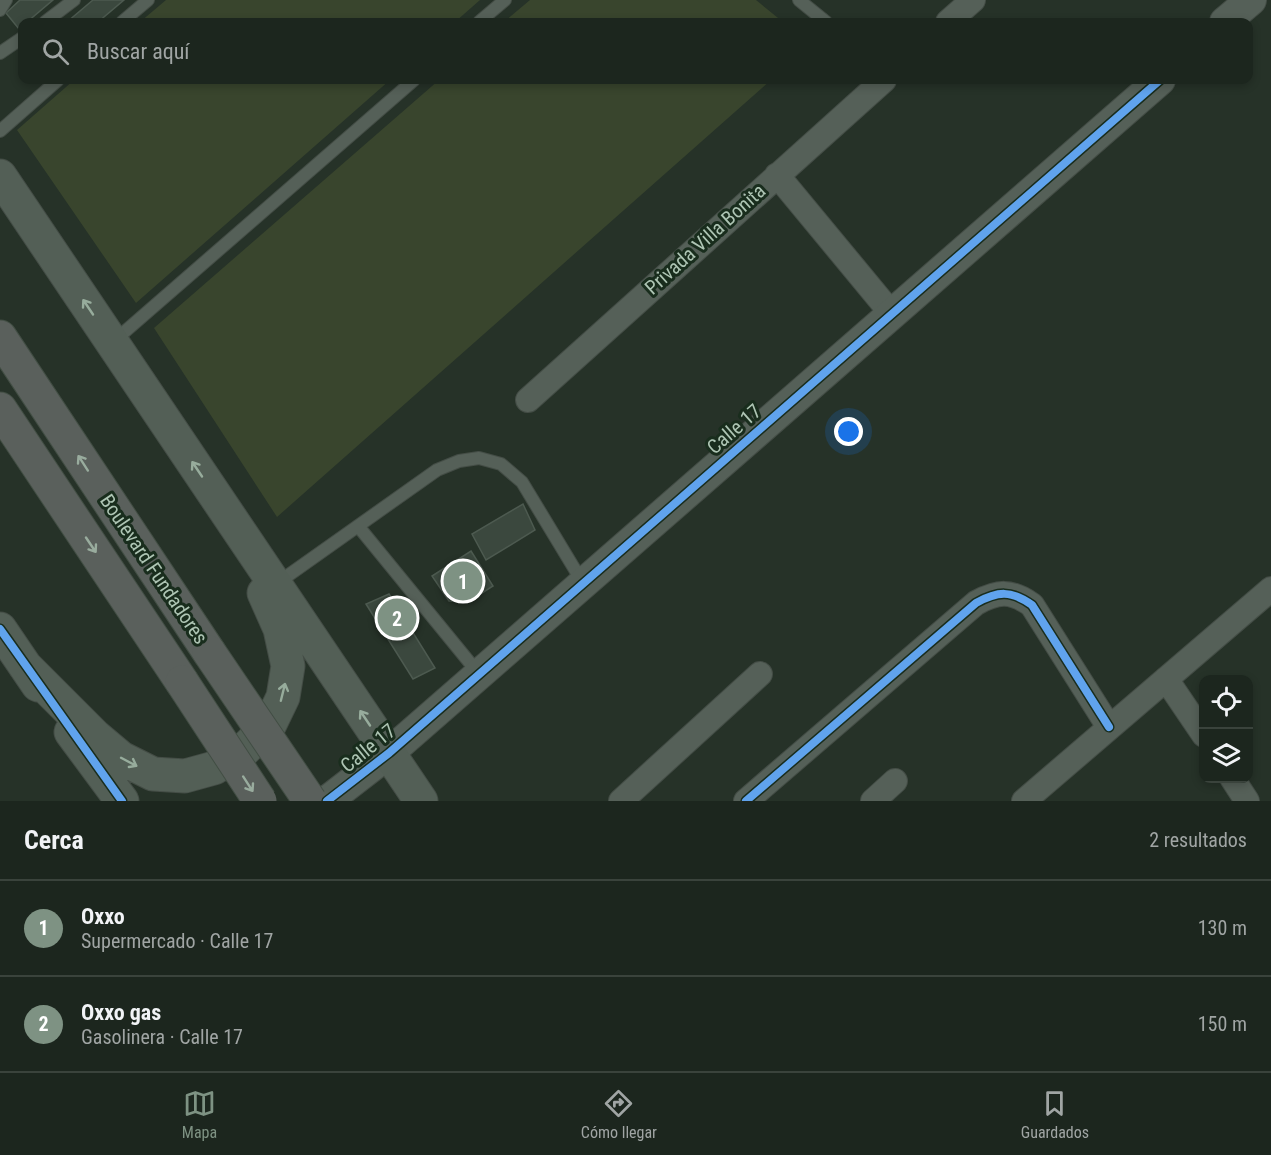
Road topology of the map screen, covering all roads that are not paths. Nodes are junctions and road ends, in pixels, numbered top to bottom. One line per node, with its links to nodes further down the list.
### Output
1 (6, 0): 8 (lane)
2 (74, 0): 9 (lane)
3 (148, 0): 10 (lane)
4 (505, 0): 11 (lane)
5 (800, 0): 12 (lane)
6 (973, 0): 13 (street)
7 (1251, 0): 14 (street)
8 (0, 10)
9 (50, 18)
10 (128, 18)
11 (484, 18)
12 (821, 18)
13 (953, 18)
14 (1230, 18)
15 (18, 41): 16 (lane)
16 (0, 53)
17 (53, 84): 21 (lane)
18 (409, 84): 26 (lane)
19 (879, 84): 22 (street, Privada Villa Bonita)
20 (1155, 84): 24 (street, Calle 17)
21 (0, 131)
22 (777, 175): 24 (street); 27 (street, Privada Villa Bonita)
23 (0, 176): 26 (main road, one-way to 23)
24 (892, 314): 31 (street, Calle 17)
25 (0, 337): 46 (highway, Boulevard Fundadores, one-way to 25, bridge)
26 (112, 344): 29 (main road, one-way to 26)
27 (528, 400)
28 (0, 409): 45 (highway, Boulevard Fundadores, one-way to 45, bridge)
29 (218, 500): 32 (main road); 35 (main road, one-way to 29)
30 (358, 526): 31 (lane); 32 (lane); 36 (lane)
31 (583, 582): 36 (street, Calle 17)
32 (275, 585): 41 (main road, one-way to 32)
33 (1271, 590): 38 (street)
34 (0, 629): 35 (main road)
35 (24, 666): 44 (main road)
36 (479, 674): 41 (street, Calle 17)
37 (760, 674): 49 (street)
38 (1166, 679): 39 (street); 40 (street)
39 (1109, 727): 50 (street); 52 (street)
40 (1199, 729)
41 (389, 753): 47 (street, Calle 17); 48 (main road)
42 (895, 782): 51 (street)
43 (1235, 783): 53 (street)
44 (122, 801)
45 (260, 801)
46 (310, 801)
47 (327, 801)
48 (421, 801)
49 (621, 801)
50 (746, 801)
51 (873, 801)
52 (1024, 801)
53 (1247, 801)

